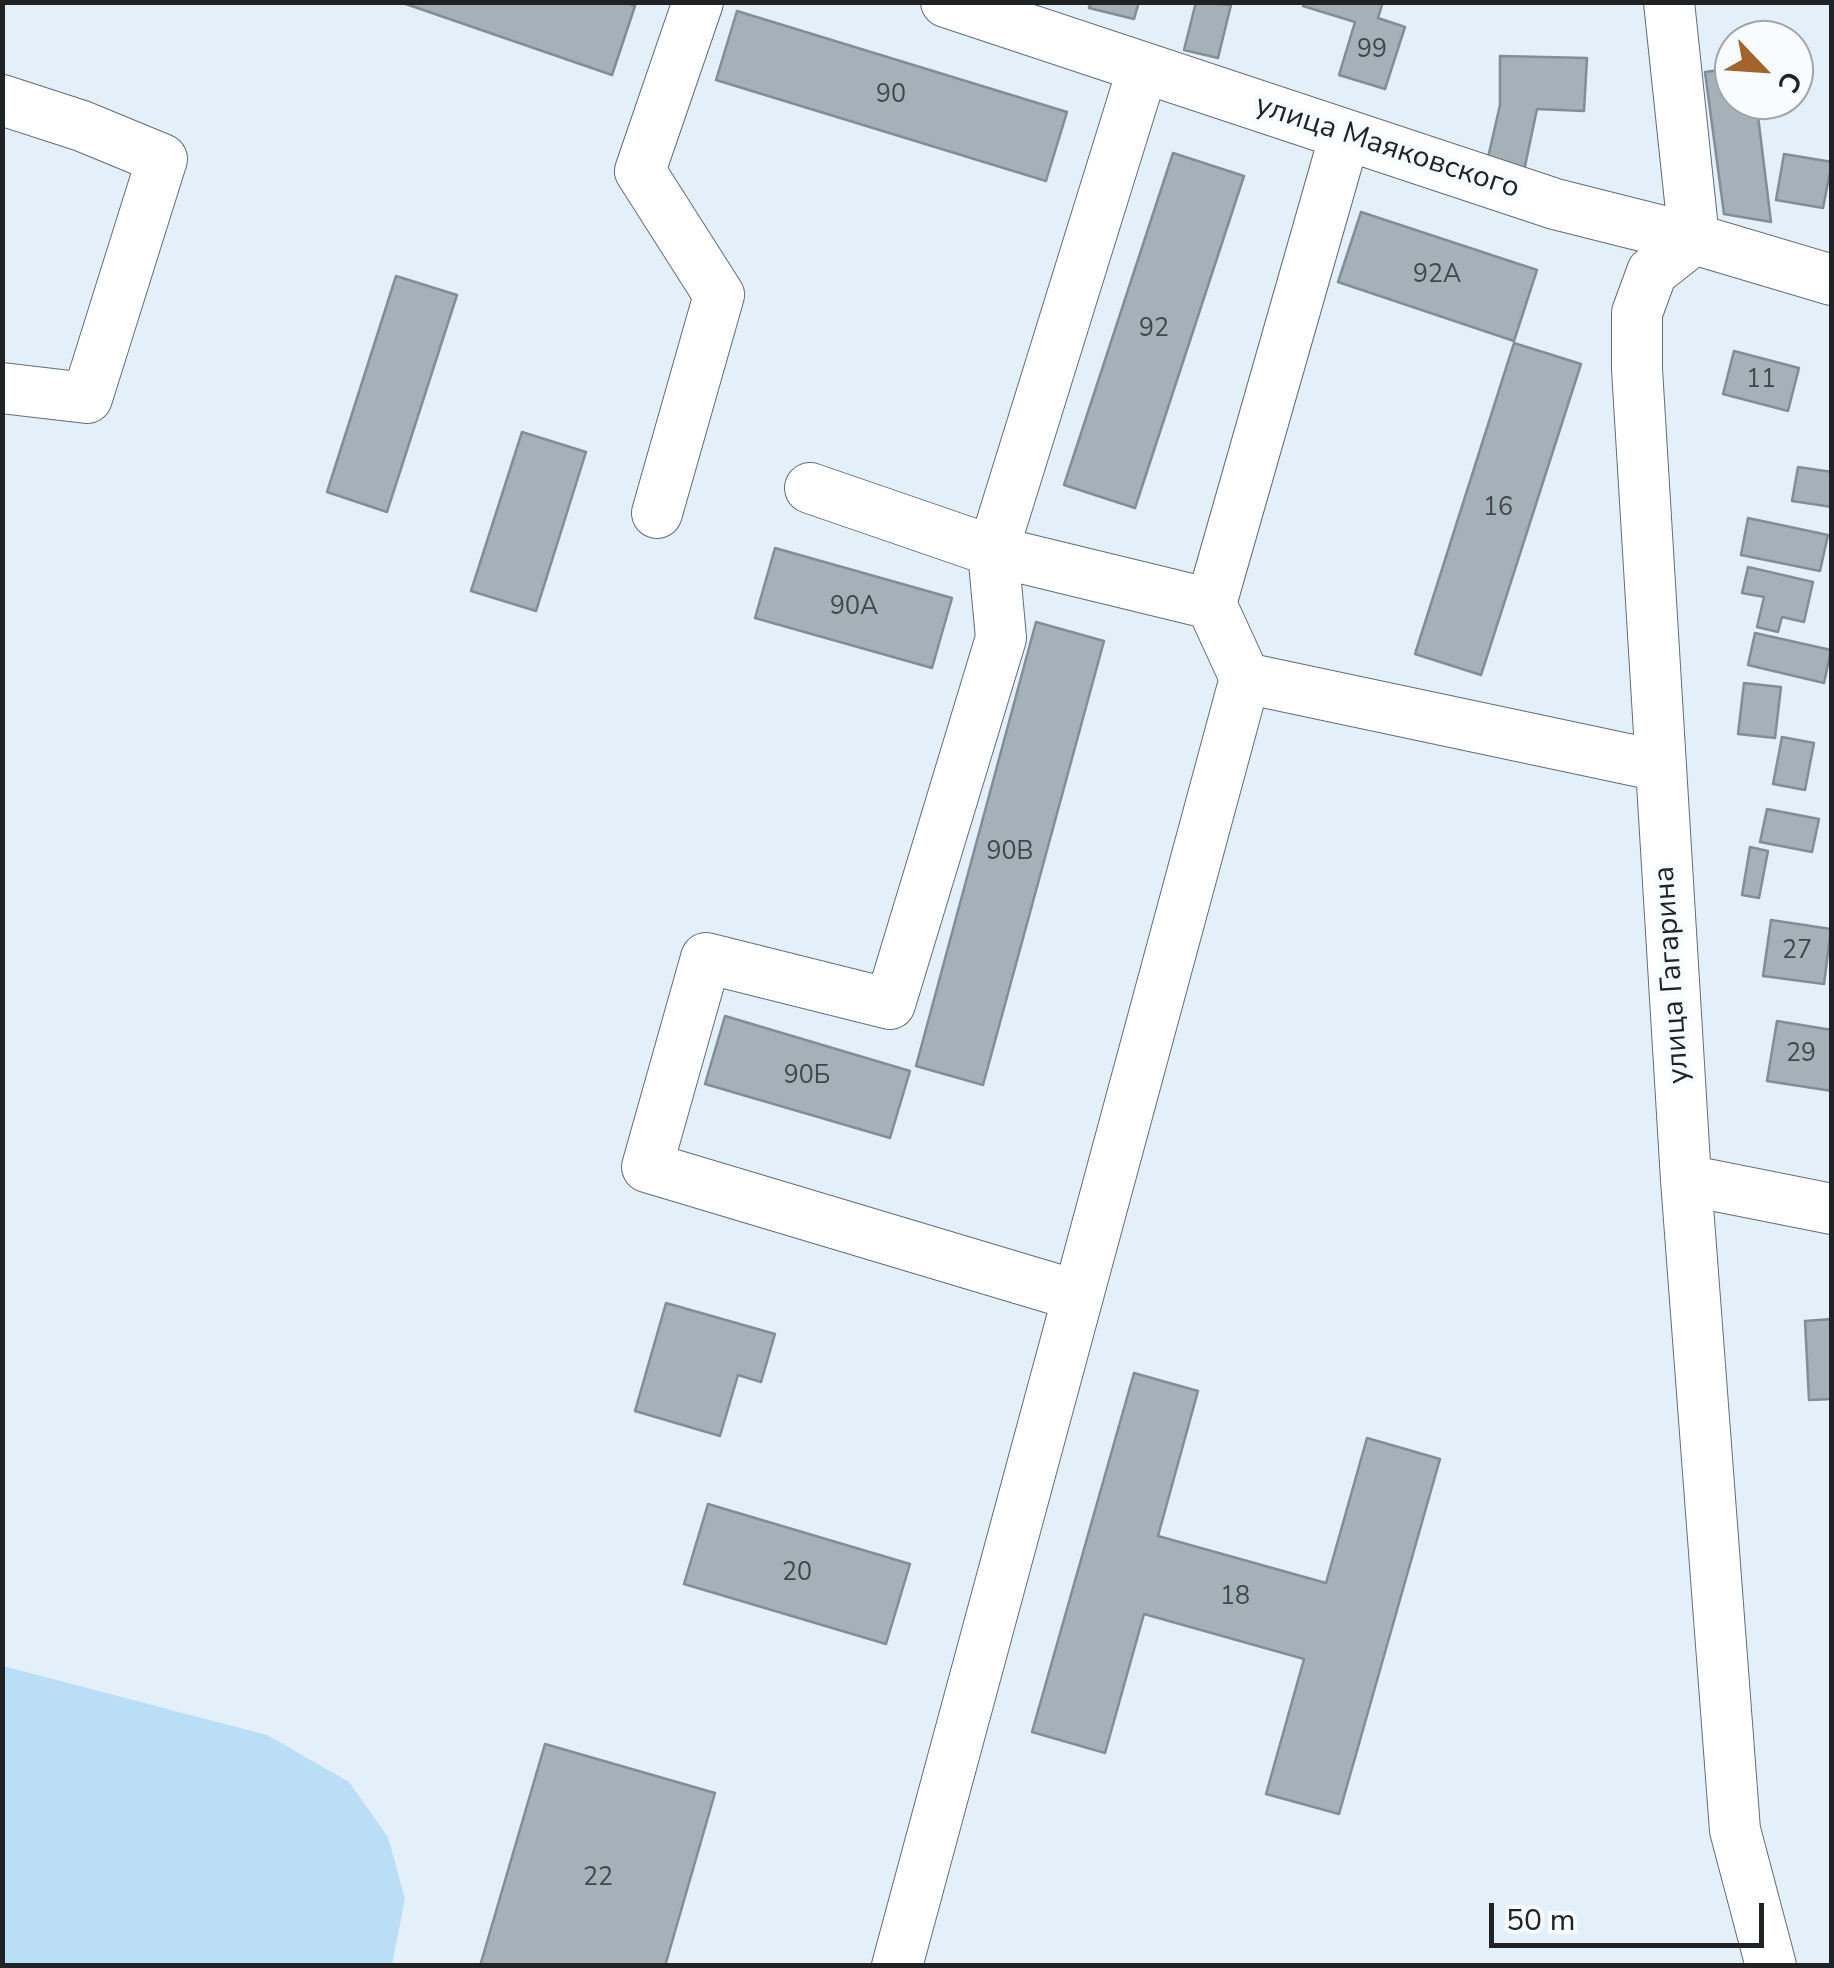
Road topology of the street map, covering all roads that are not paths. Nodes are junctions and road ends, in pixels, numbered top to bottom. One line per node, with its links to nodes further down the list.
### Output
1 (698, 2): 11 (street)
2 (946, 2): 4 (street, улица Маяковского)
3 (1669, 2): 7 (street)
4 (1143, 68): 6 (street, улица Маяковского); 12 (street)
5 (2, 100): 9 (street)
6 (1345, 135): 7 (street, улица Маяковского); 13 (street)
7 (1694, 239): 8 (street, улица Маяковского); 15 (street, улица Гагарина)
8 (1832, 280)
9 (2, 388)
10 (810, 488): 12 (street)
11 (657, 513)
12 (994, 551): 13 (street); 18 (street)
13 (1211, 604): 14 (street)
14 (1245, 678): 15 (street); 18 (street)
15 (1660, 766): 16 (street, улица Гагарина)
16 (1686, 1180): 17 (street); 20 (street, улица Гагарина)
17 (1832, 1209)
18 (1078, 1296): 19 (street)
19 (897, 1966)
20 (1770, 1966)

